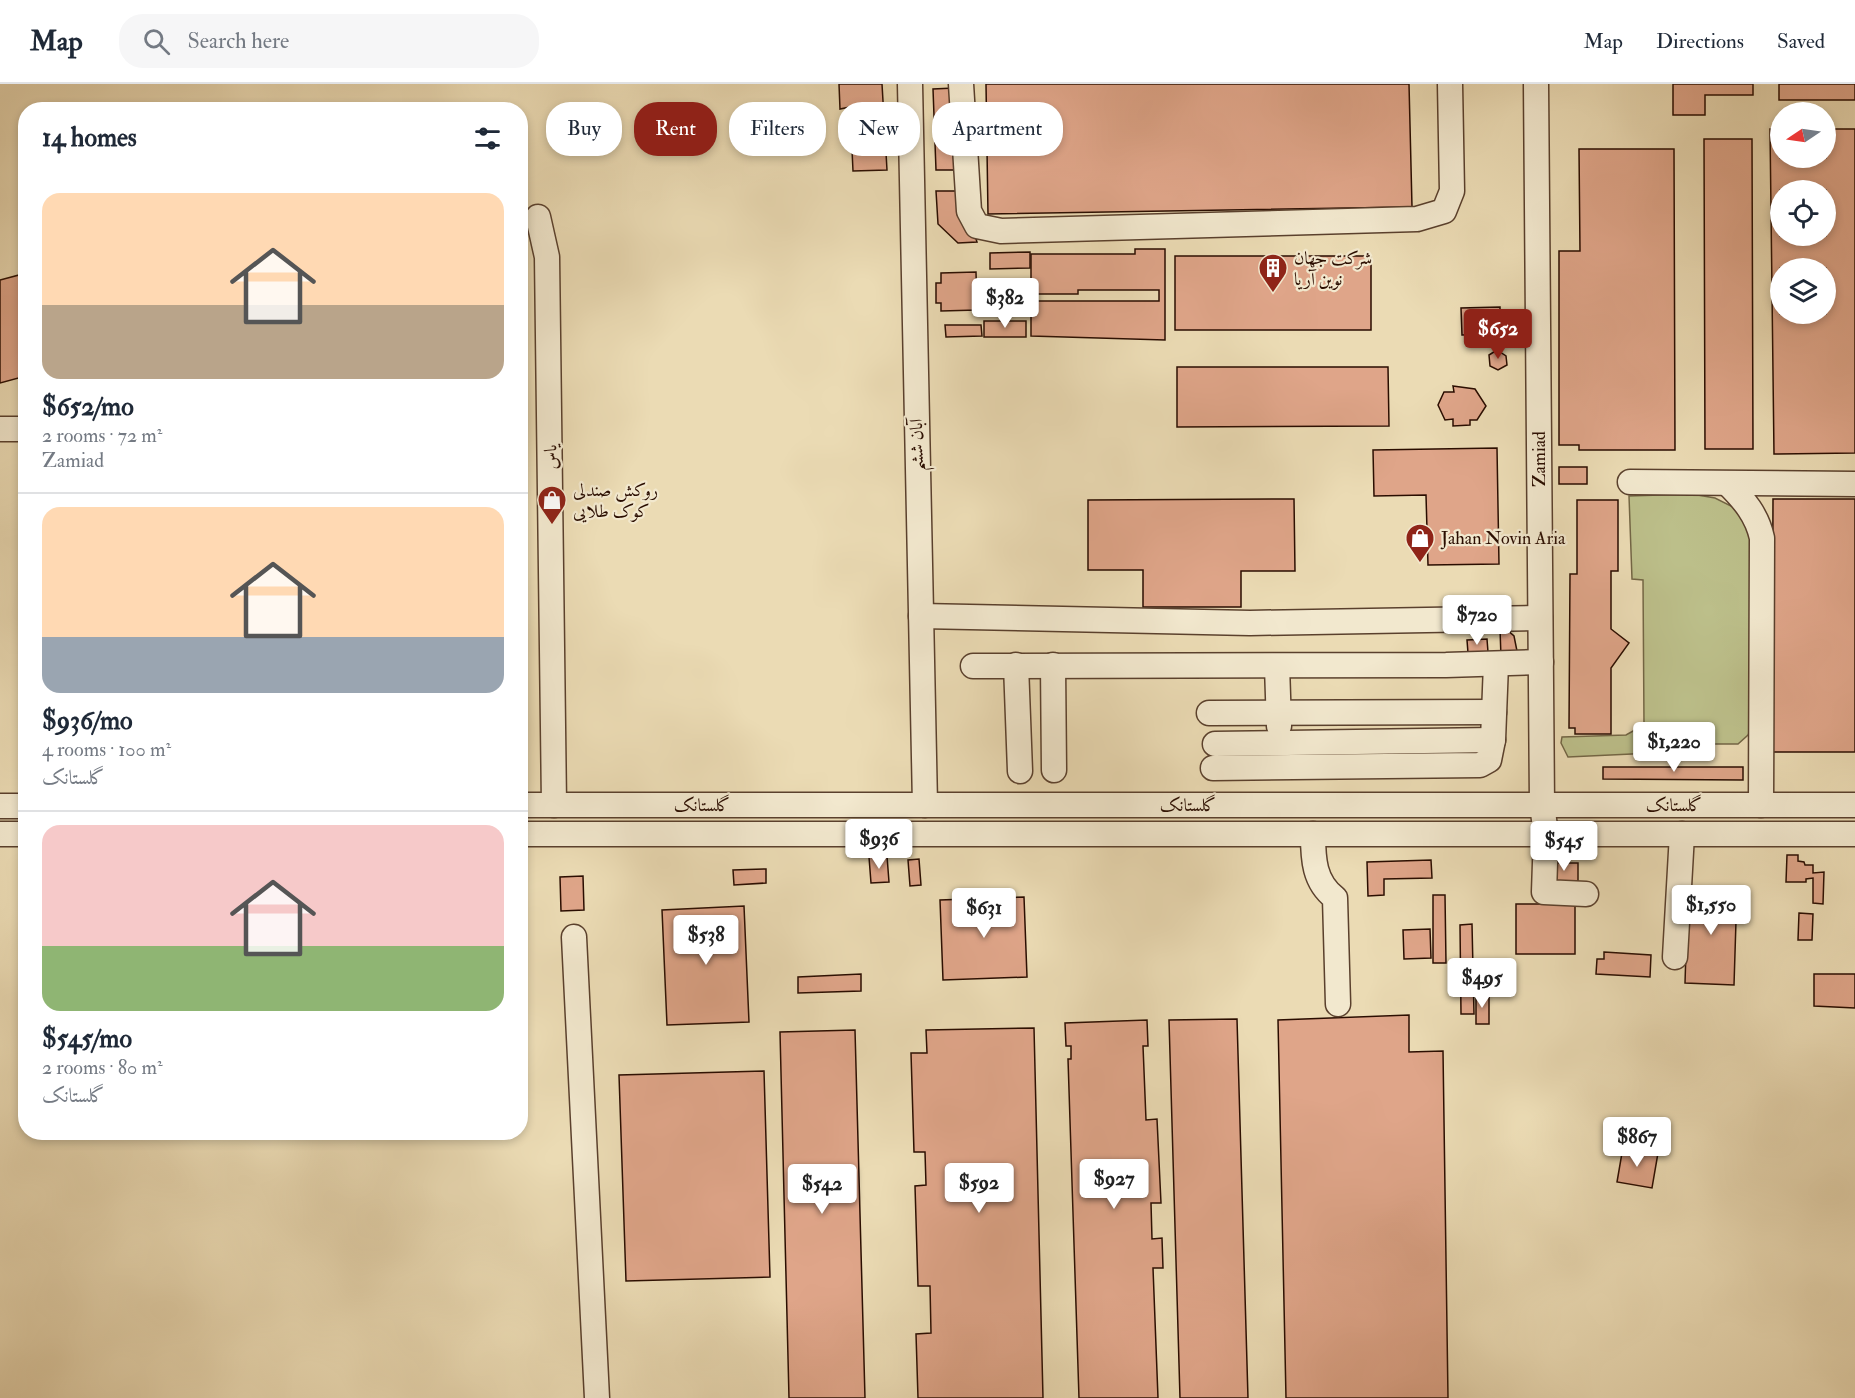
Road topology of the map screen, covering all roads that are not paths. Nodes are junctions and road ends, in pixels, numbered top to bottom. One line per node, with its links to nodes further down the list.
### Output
1 (910, 84): 11 (street, آبان ششم)
2 (961, 84): 3 (street)
3 (1450, 84)
4 (1536, 84): 12 (street, Zamiad)
5 (538, 217): 30 (street, یاس)
6 (0, 429): 7 (street)
7 (18, 429)
8 (1630, 482): 9 (street)
9 (1728, 484): 10 (street); 33 (street)
10 (1855, 484)
11 (921, 616): 12 (street); 31 (street, آبان ششم)
12 (1540, 618): 13 (street, Zamiad)
13 (1541, 662): 14 (street); 32 (street, Zamiad)
14 (1496, 664): 18 (street); 20 (street)
15 (1016, 665): 16 (street); 17 (street); 28 (street)
16 (1053, 665): 18 (street); 27 (street)
17 (973, 666)
18 (1277, 666): 19 (street)
19 (1279, 712): 20 (street); 21 (street); 24 (street)
20 (1494, 712): 22 (street)
21 (1209, 713)
22 (1493, 740): 24 (street); 26 (street)
23 (1215, 744): 24 (street)
24 (1280, 744): 26 (street)
25 (1213, 768): 26 (street)
26 (1280, 768)
27 (1054, 770)
28 (1020, 771)
29 (528, 805): 30 (street, گلستانک)
30 (554, 805): 31 (street, گلستانک)
31 (925, 805): 32 (street, گلستانک)
32 (1542, 805): 33 (street, گلستانک); 41 (street, Zamiad)
33 (1761, 805): 34 (street, گلستانک)
34 (1855, 805)
35 (0, 806): 36 (street)
36 (18, 806)
37 (0, 834): 38 (street)
38 (18, 834)
39 (528, 834): 40 (street, گلستانک)
40 (1313, 834): 41 (street, گلستانک); 47 (street)
41 (1546, 834): 42 (street, گلستانک); 44 (street, Zamiad)
42 (1682, 834): 43 (street, گلستانک); 46 (street)
43 (1855, 834)
44 (1586, 894)
45 (574, 937): 48 (street)
46 (1675, 957)
47 (1338, 1004)
48 (597, 1398)

